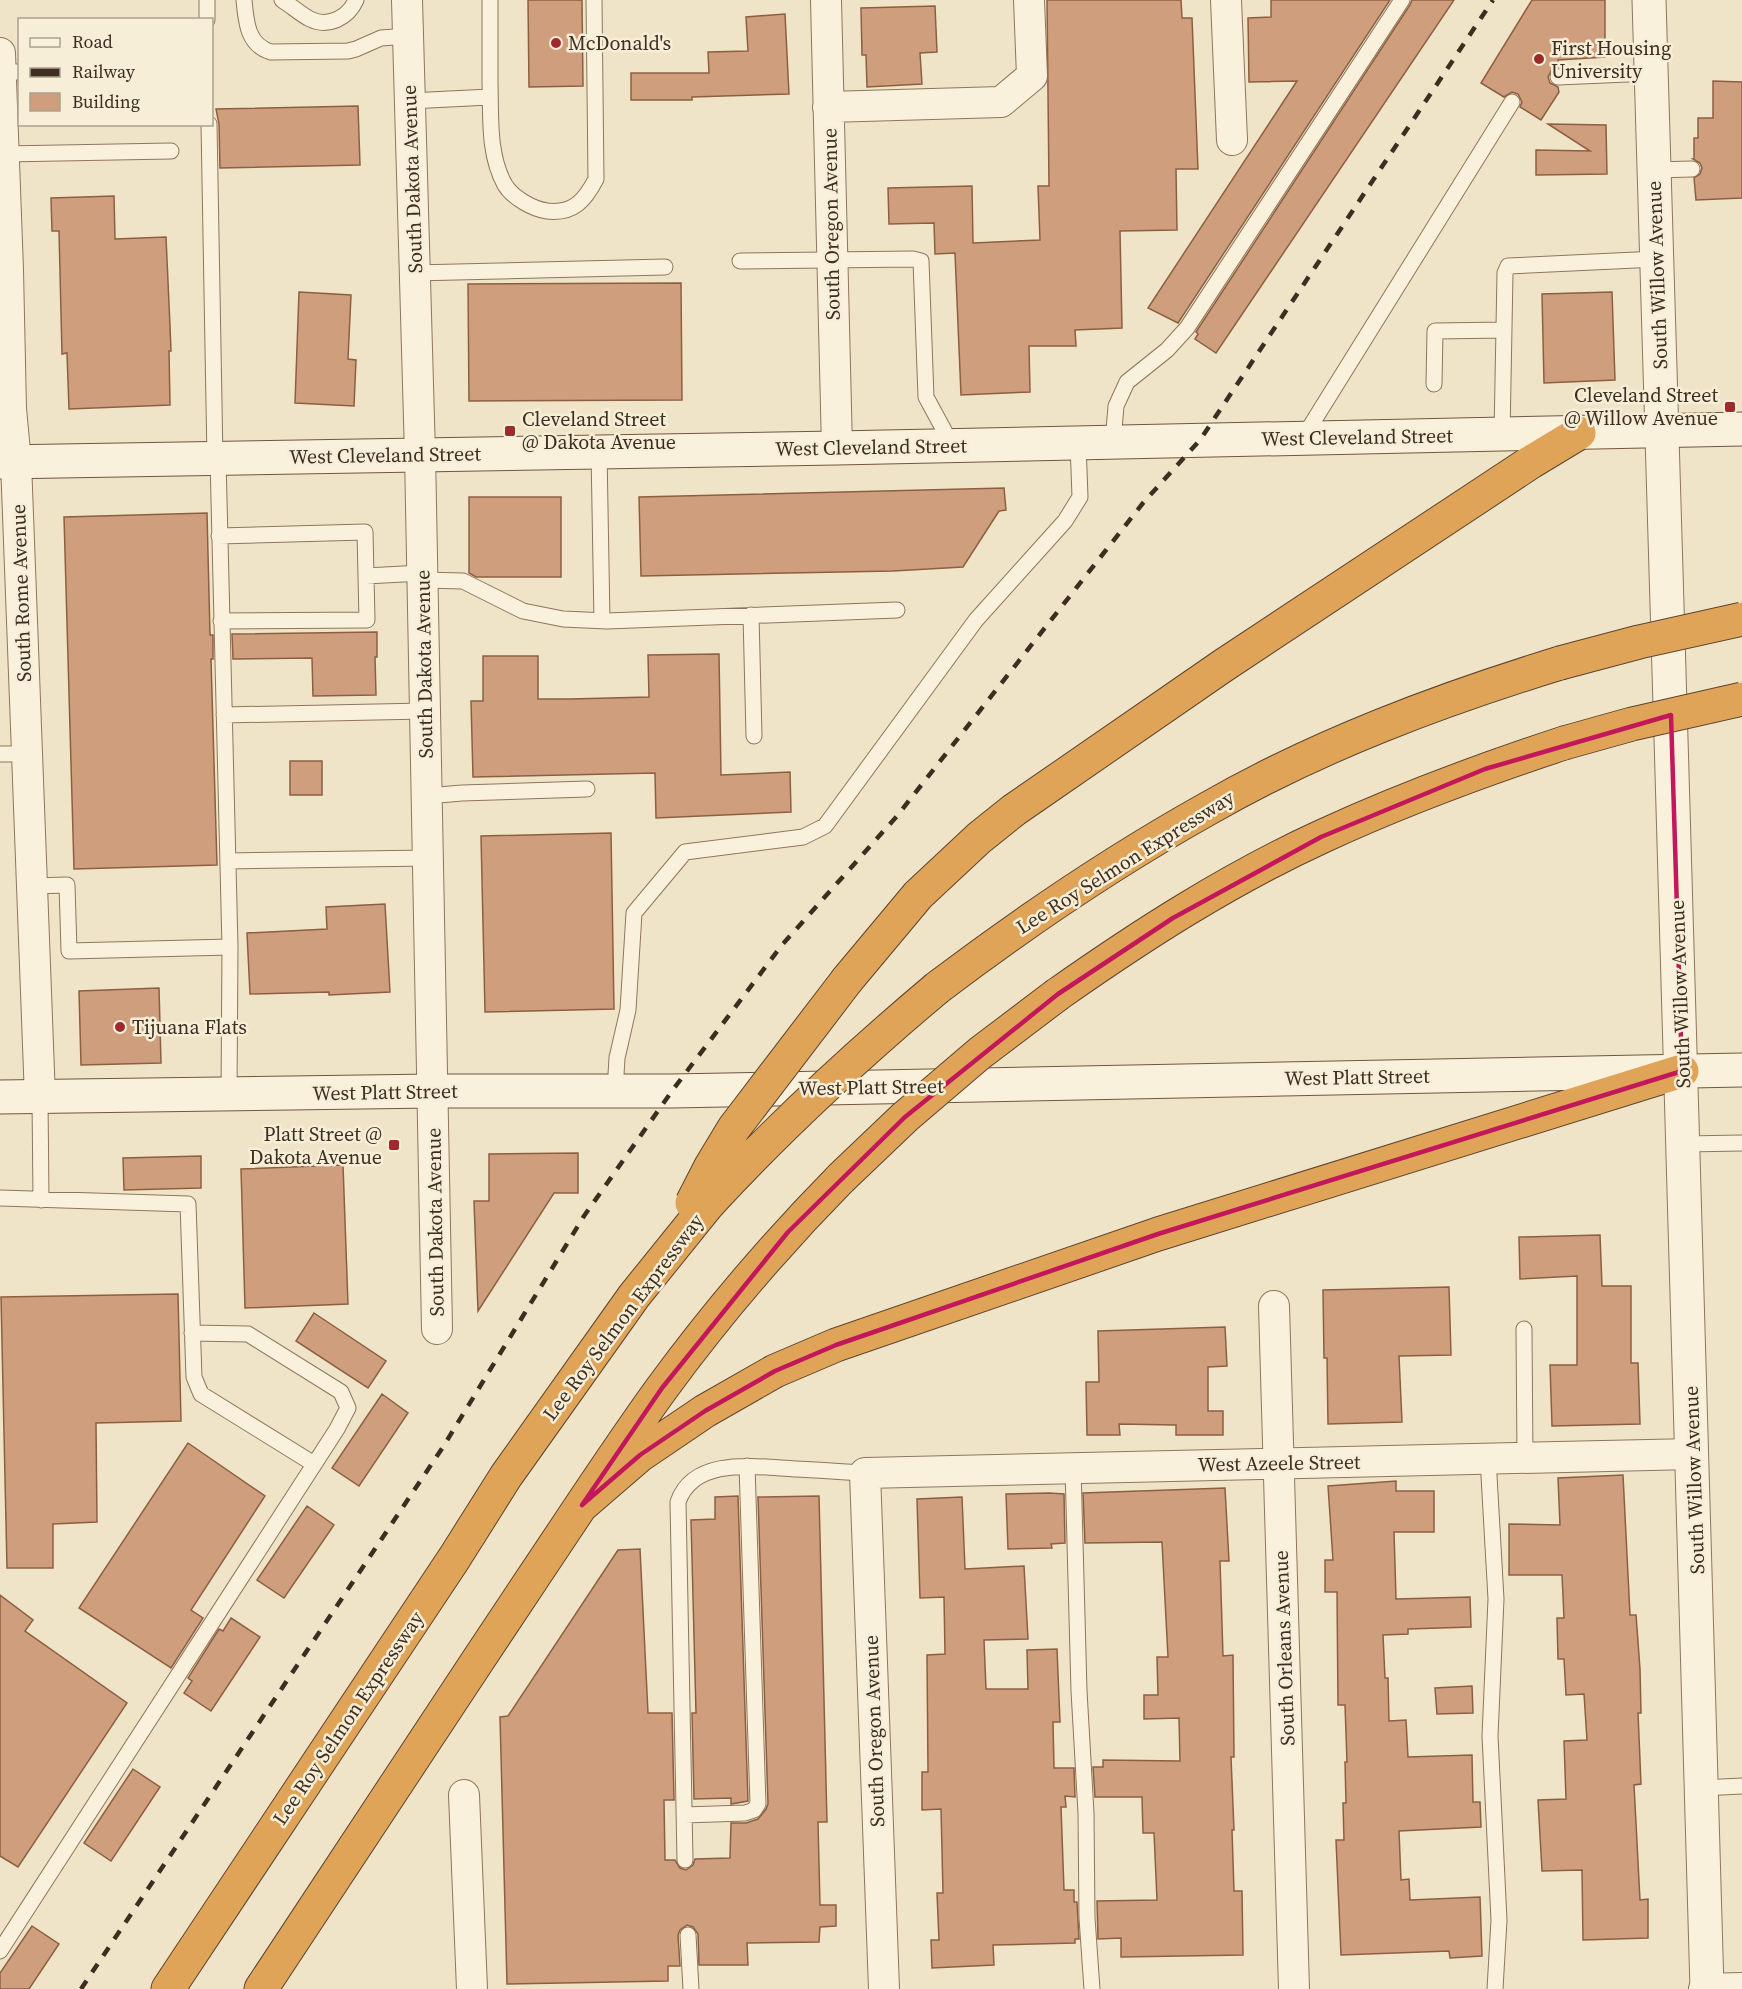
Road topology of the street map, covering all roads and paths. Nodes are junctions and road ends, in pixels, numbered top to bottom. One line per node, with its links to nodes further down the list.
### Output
1 (207, 0): 13 (lane)
2 (244, 0): 14 (lane)
3 (282, 0): 4 (lane)
4 (356, 0)
5 (407, 0): 14 (street, South Dakota Avenue)
6 (490, 0): 20 (lane)
7 (594, 0): 20 (lane)
8 (826, 0): 23 (street, South Oregon Avenue)
9 (1029, 0): 23 (street)
10 (1226, 0): 25 (street)
11 (1402, 0): 43 (lane)
12 (1649, 0): 18 (main road, South Willow Avenue)
13 (207, 18)
14 (408, 36): 21 (street, South Dakota Avenue)
15 (0, 53): 16 (street, South Rome Avenue)
16 (1, 72): 17 (lane); 27 (street, South Rome Avenue)
17 (18, 72)
18 (1651, 73): 19 (lane); 29 (main road, South Willow Avenue)
19 (1558, 77)
20 (490, 97): 21 (lane)
21 (409, 100): 35 (street, South Dakota Avenue)
22 (1512, 102): 42 (lane)
23 (828, 107): 31 (street, South Oregon Avenue)
24 (209, 126): 49 (lane)
25 (1232, 140)
26 (171, 150): 27 (lane)
27 (4, 154): 34 (street, South Rome Avenue)
28 (1692, 169): 29 (lane)
29 (1654, 170): 30 (main road, South Willow Avenue)
30 (1657, 259): 36 (lane); 39 (main road, South Willow Avenue)
31 (832, 260): 32 (lane); 45 (lane); 46 (street, South Oregon Avenue)
32 (740, 261)
33 (665, 267): 35 (lane)
34 (4, 270): 50 (street, South Rome Avenue)
35 (414, 273): 48 (street, South Dakota Avenue)
36 (1504, 330): 37 (lane); 41 (lane)
37 (1434, 384)
38 (1742, 429): 39 (main road, West Cleveland Street)
39 (1661, 431): 40 (main road, West Cleveland Street); 71 (main road, South Willow Avenue)
40 (1579, 433): 41 (main road, West Cleveland Street); 81 (highway, bridge)
41 (1502, 435): 42 (main road, West Cleveland Street)
42 (1303, 438): 43 (main road, West Cleveland Street)
43 (1113, 442): 44 (main road, West Cleveland Street)
44 (1078, 443): 45 (main road, West Cleveland Street); 73 (lane)
45 (952, 446): 46 (main road, West Cleveland Street)
46 (837, 448): 47 (main road, West Cleveland Street)
47 (599, 451): 48 (main road, West Cleveland Street); 58 (lane)
48 (420, 454): 49 (main road, West Cleveland Street); 53 (street, South Dakota Avenue)
49 (216, 459): 50 (main road, West Cleveland Street); 51 (lane)
50 (8, 462): 63 (street, South Rome Avenue)
51 (219, 536): 52 (lane); 57 (lane)
52 (366, 576): 53 (lane); 57 (lane)
53 (422, 577): 58 (lane); 60 (street, South Dakota Avenue)
54 (897, 610): 55 (lane)
55 (752, 615): 58 (lane); 62 (lane)
56 (1742, 620): 81 (highway, Lee Roy Selmon Expressway, bridge)
57 (222, 621): 61 (lane)
58 (602, 621)
59 (1742, 699): 94 (highway, bridge)
60 (425, 711): 61 (lane); 65 (street, South Dakota Avenue)
61 (224, 715): 67 (lane)
62 (754, 736)
63 (14, 754): 68 (street, South Rome Avenue)
64 (586, 789): 65 (lane)
65 (427, 796): 66 (street, South Dakota Avenue)
66 (428, 858): 67 (lane); 72 (street, South Dakota Avenue)
67 (228, 861): 69 (lane)
68 (32, 886): 69 (lane); 76 (street, South Rome Avenue)
69 (230, 946): 74 (lane)
70 (1742, 1070): 71 (main road, West Platt Street)
71 (1682, 1071): 73 (main road, West Platt Street); 78 (main road, South Willow Avenue); 94 (highway)
72 (433, 1091): 73 (main road, West Platt Street); 74 (main road, West Platt Street); 83 (street, South Dakota Avenue)
73 (615, 1091)
74 (229, 1095): 76 (main road, West Platt Street)
75 (0, 1097): 76 (main road, West Platt Street)
76 (40, 1098): 80 (lane)
77 (1742, 1143): 78 (lane)
78 (1685, 1144): 86 (main road, South Willow Avenue)
79 (0, 1198): 80 (lane)
80 (41, 1200): 85 (lane)
81 (701, 1203): 103 (highway, Lee Roy Selmon Expressway)
82 (1274, 1306): 89 (street, South Orleans Avenue)
83 (437, 1329)
84 (1524, 1329): 88 (lane)
85 (192, 1333): 90 (lane); 90 (lane)
86 (1694, 1454): 88 (street, West Azeele Street); 96 (main road, South Willow Avenue)
87 (1488, 1458): 88 (street, West Azeele Street); 89 (street, West Azeele Street); 110 (lane)
88 (1525, 1458)
89 (1280, 1463): 92 (street, West Azeele Street); 109 (street, South Orleans Avenue)
90 (314, 1464): 101 (lane)
91 (747, 1466): 93 (lane); 98 (lane); 98 (lane)
92 (1073, 1468): 93 (street, West Azeele Street); 108 (lane)
93 (866, 1473): 107 (street, South Oregon Avenue)
94 (582, 1504): 104 (highway)
95 (1742, 1786): 96 (lane)
96 (1702, 1788): 111 (main road, South Willow Avenue)
97 (464, 1795): 105 (street)
98 (684, 1815): 99 (lane)
99 (685, 1860)
100 (688, 1935): 106 (lane)
101 (0, 1951)
102 (1742, 1988): 111 (street)
103 (168, 1989)
104 (261, 1989)
105 (471, 1989)
106 (691, 1989)
107 (884, 1989)
108 (1092, 1989)
109 (1293, 1989)
110 (1495, 1989)
111 (1706, 1989)

